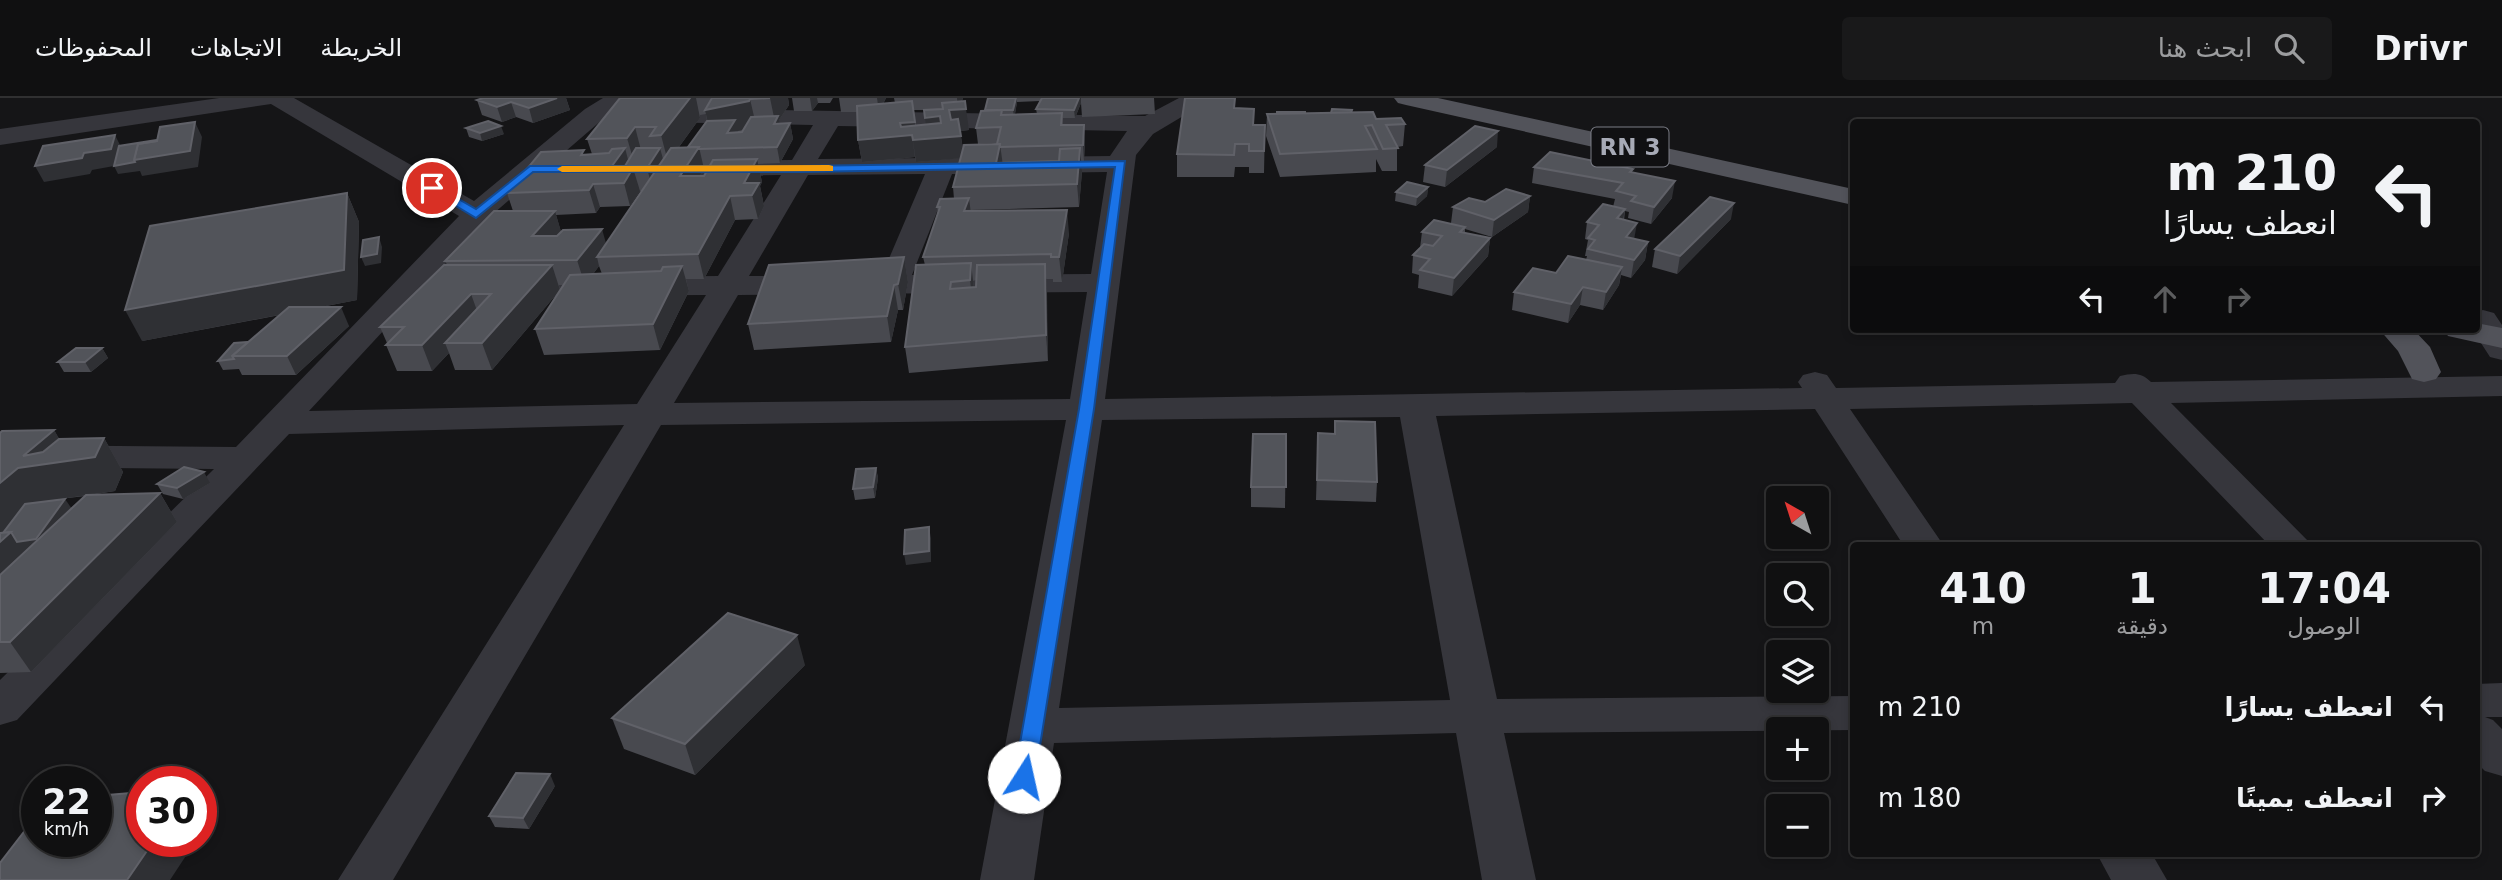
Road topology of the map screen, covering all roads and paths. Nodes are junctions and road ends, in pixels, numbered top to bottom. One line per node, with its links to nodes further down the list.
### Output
1 (268, 98): 10 (street)
2 (277, 98): 19 (street)
3 (1197, 98): 9 (street)
4 (1406, 98): 18 (main road, RN 3)
5 (1457, 98): 17 (main road, RN 3)
6 (601, 104): 8 (street); 13 (street)
7 (967, 109): 8 (street); 9 (street); 12 (street)
8 (852, 112): 16 (street)
9 (1152, 124): 11 (street)
10 (0, 137)
11 (1121, 164): 12 (street); 21 (street)
12 (940, 167): 16 (street); 20 (street)
13 (530, 169): 14 (street); 19 (street)
14 (570, 169)
15 (624, 169): 16 (street)
16 (800, 169): 22 (street)
17 (1850, 183)
18 (1850, 196)
19 (476, 214): 25 (street)
20 (894, 283): 21 (street); 22 (street)
21 (1102, 283): 32 (street)
22 (729, 284): 24 (street); 33 (street)
23 (445, 288): 25 (street)
24 (485, 288)
25 (404, 289): 35 (street)
26 (2399, 333): 28 (main road)
27 (2490, 335): 28 (street)
28 (2424, 372): 29 (street)
29 (2132, 383): 30 (street); 31 (street); 39 (street)
30 (2502, 386)
31 (1818, 387): 32 (street); 34 (street); 38 (street)
32 (1088, 398): 33 (street); 34 (street); 45 (street)
33 (656, 404): 35 (street); 49 (street)
34 (1416, 406): 44 (street)
35 (290, 411): 37 (street)
36 (0, 456): 37 (street)
37 (246, 458): 42 (street)
38 (1921, 542)
39 (2289, 542)
40 (2502, 700): 41 (street)
41 (2480, 701)
42 (0, 708)
43 (1850, 713): 44 (street)
44 (1475, 716): 45 (street); 51 (street)
45 (1033, 726): 50 (street)
46 (2480, 736): 47 (street)
47 (2502, 758)
48 (2125, 857): 52 (street)
49 (366, 880)
50 (1007, 880)
51 (1509, 880)
52 (2140, 880)

